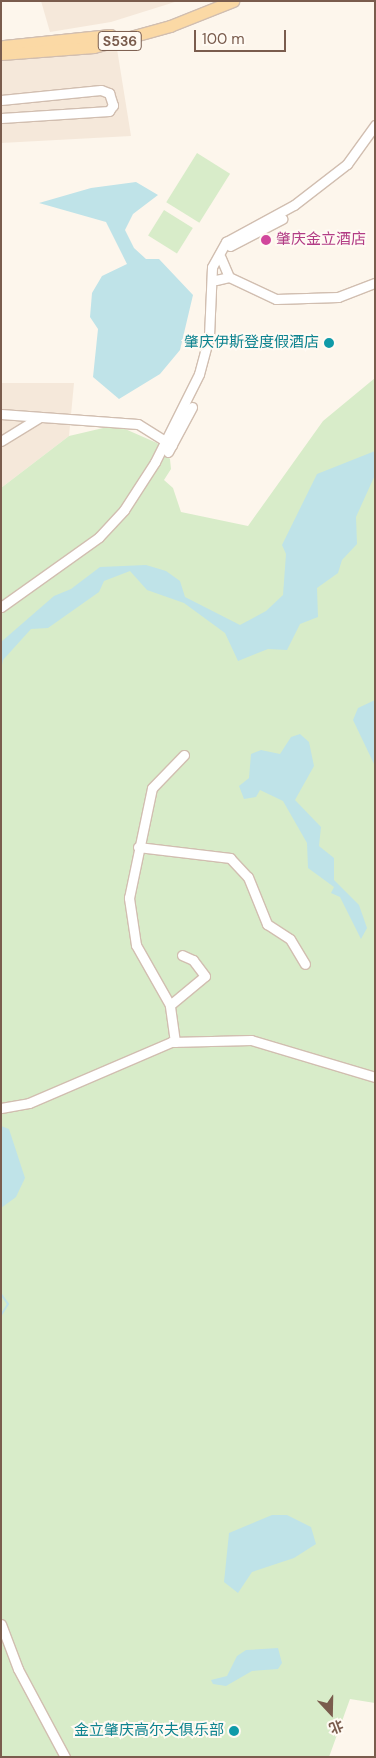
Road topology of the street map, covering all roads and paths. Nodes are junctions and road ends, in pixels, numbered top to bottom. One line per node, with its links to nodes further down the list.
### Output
1 (216, 1): 3 (main road, S536)
2 (232, 1): 4 (main road, S536)
3 (1, 46)
4 (1, 54)
5 (1, 100): 6 (street)
6 (1, 118)
7 (375, 125): 16 (street)
8 (375, 135): 9 (street)
9 (222, 258): 10 (street); 11 (street)
10 (229, 277): 11 (street); 12 (street)
11 (216, 280): 16 (street)
12 (375, 283)
13 (1, 414): 14 (street)
14 (40, 416): 15 (street); 16 (street)
15 (1, 441)
16 (169, 444): 17 (street); 18 (street)
17 (1, 607)
18 (1, 614)
19 (184, 755): 20 (street)
20 (138, 847): 22 (street); 23 (street)
21 (182, 955): 23 (street)
22 (305, 964)
23 (170, 1005): 24 (street)
24 (175, 1042): 25 (street); 26 (street)
25 (375, 1076)
26 (1, 1108)
27 (1, 1624): 28 (street)
28 (65, 1757)

